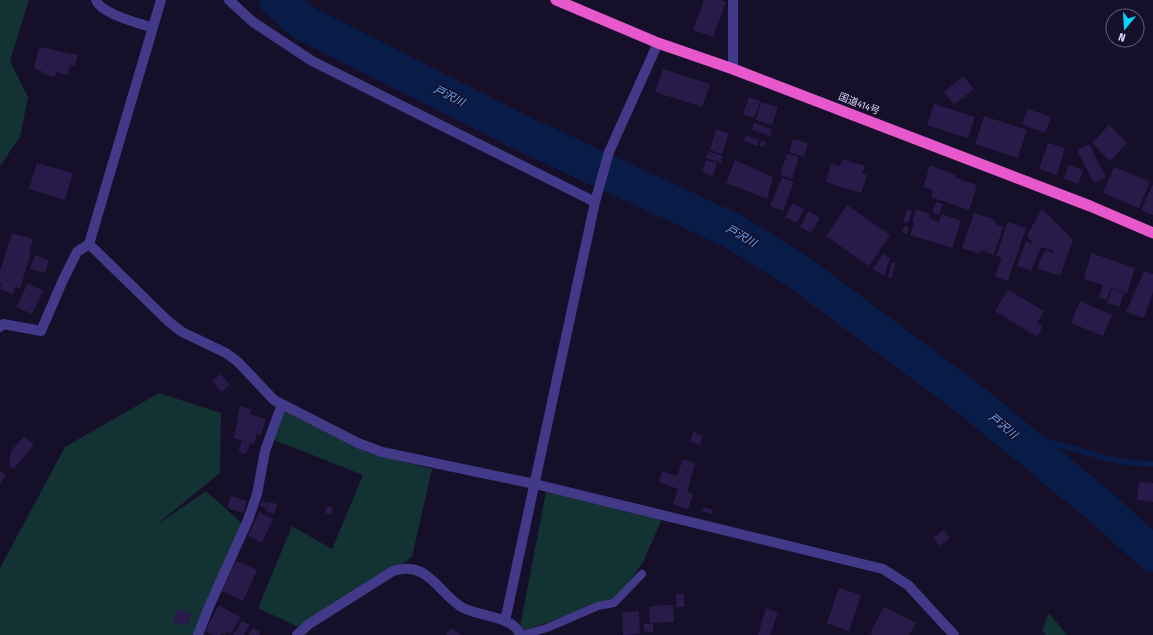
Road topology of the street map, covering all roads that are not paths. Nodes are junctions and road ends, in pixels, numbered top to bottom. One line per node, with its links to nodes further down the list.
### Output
1 (96, 0): 6 (street)
2 (161, 0): 6 (street)
3 (229, 0): 9 (street)
4 (556, 0): 7 (highway, 国道414号)
5 (733, 0): 8 (street)
6 (154, 28): 11 (street)
7 (658, 43): 8 (highway, 国道414号); 9 (street)
8 (733, 69): 10 (highway, 国道414号)
9 (595, 202): 14 (street)
10 (1153, 233)
11 (90, 244): 12 (street); 13 (street)
12 (0, 327)
13 (282, 404): 14 (street); 17 (street)
14 (534, 484): 16 (street); 20 (street)
15 (642, 574): 19 (lane)
16 (505, 621): 18 (street); 19 (street)
17 (198, 635)
18 (297, 635)
19 (521, 635)
20 (954, 635)

